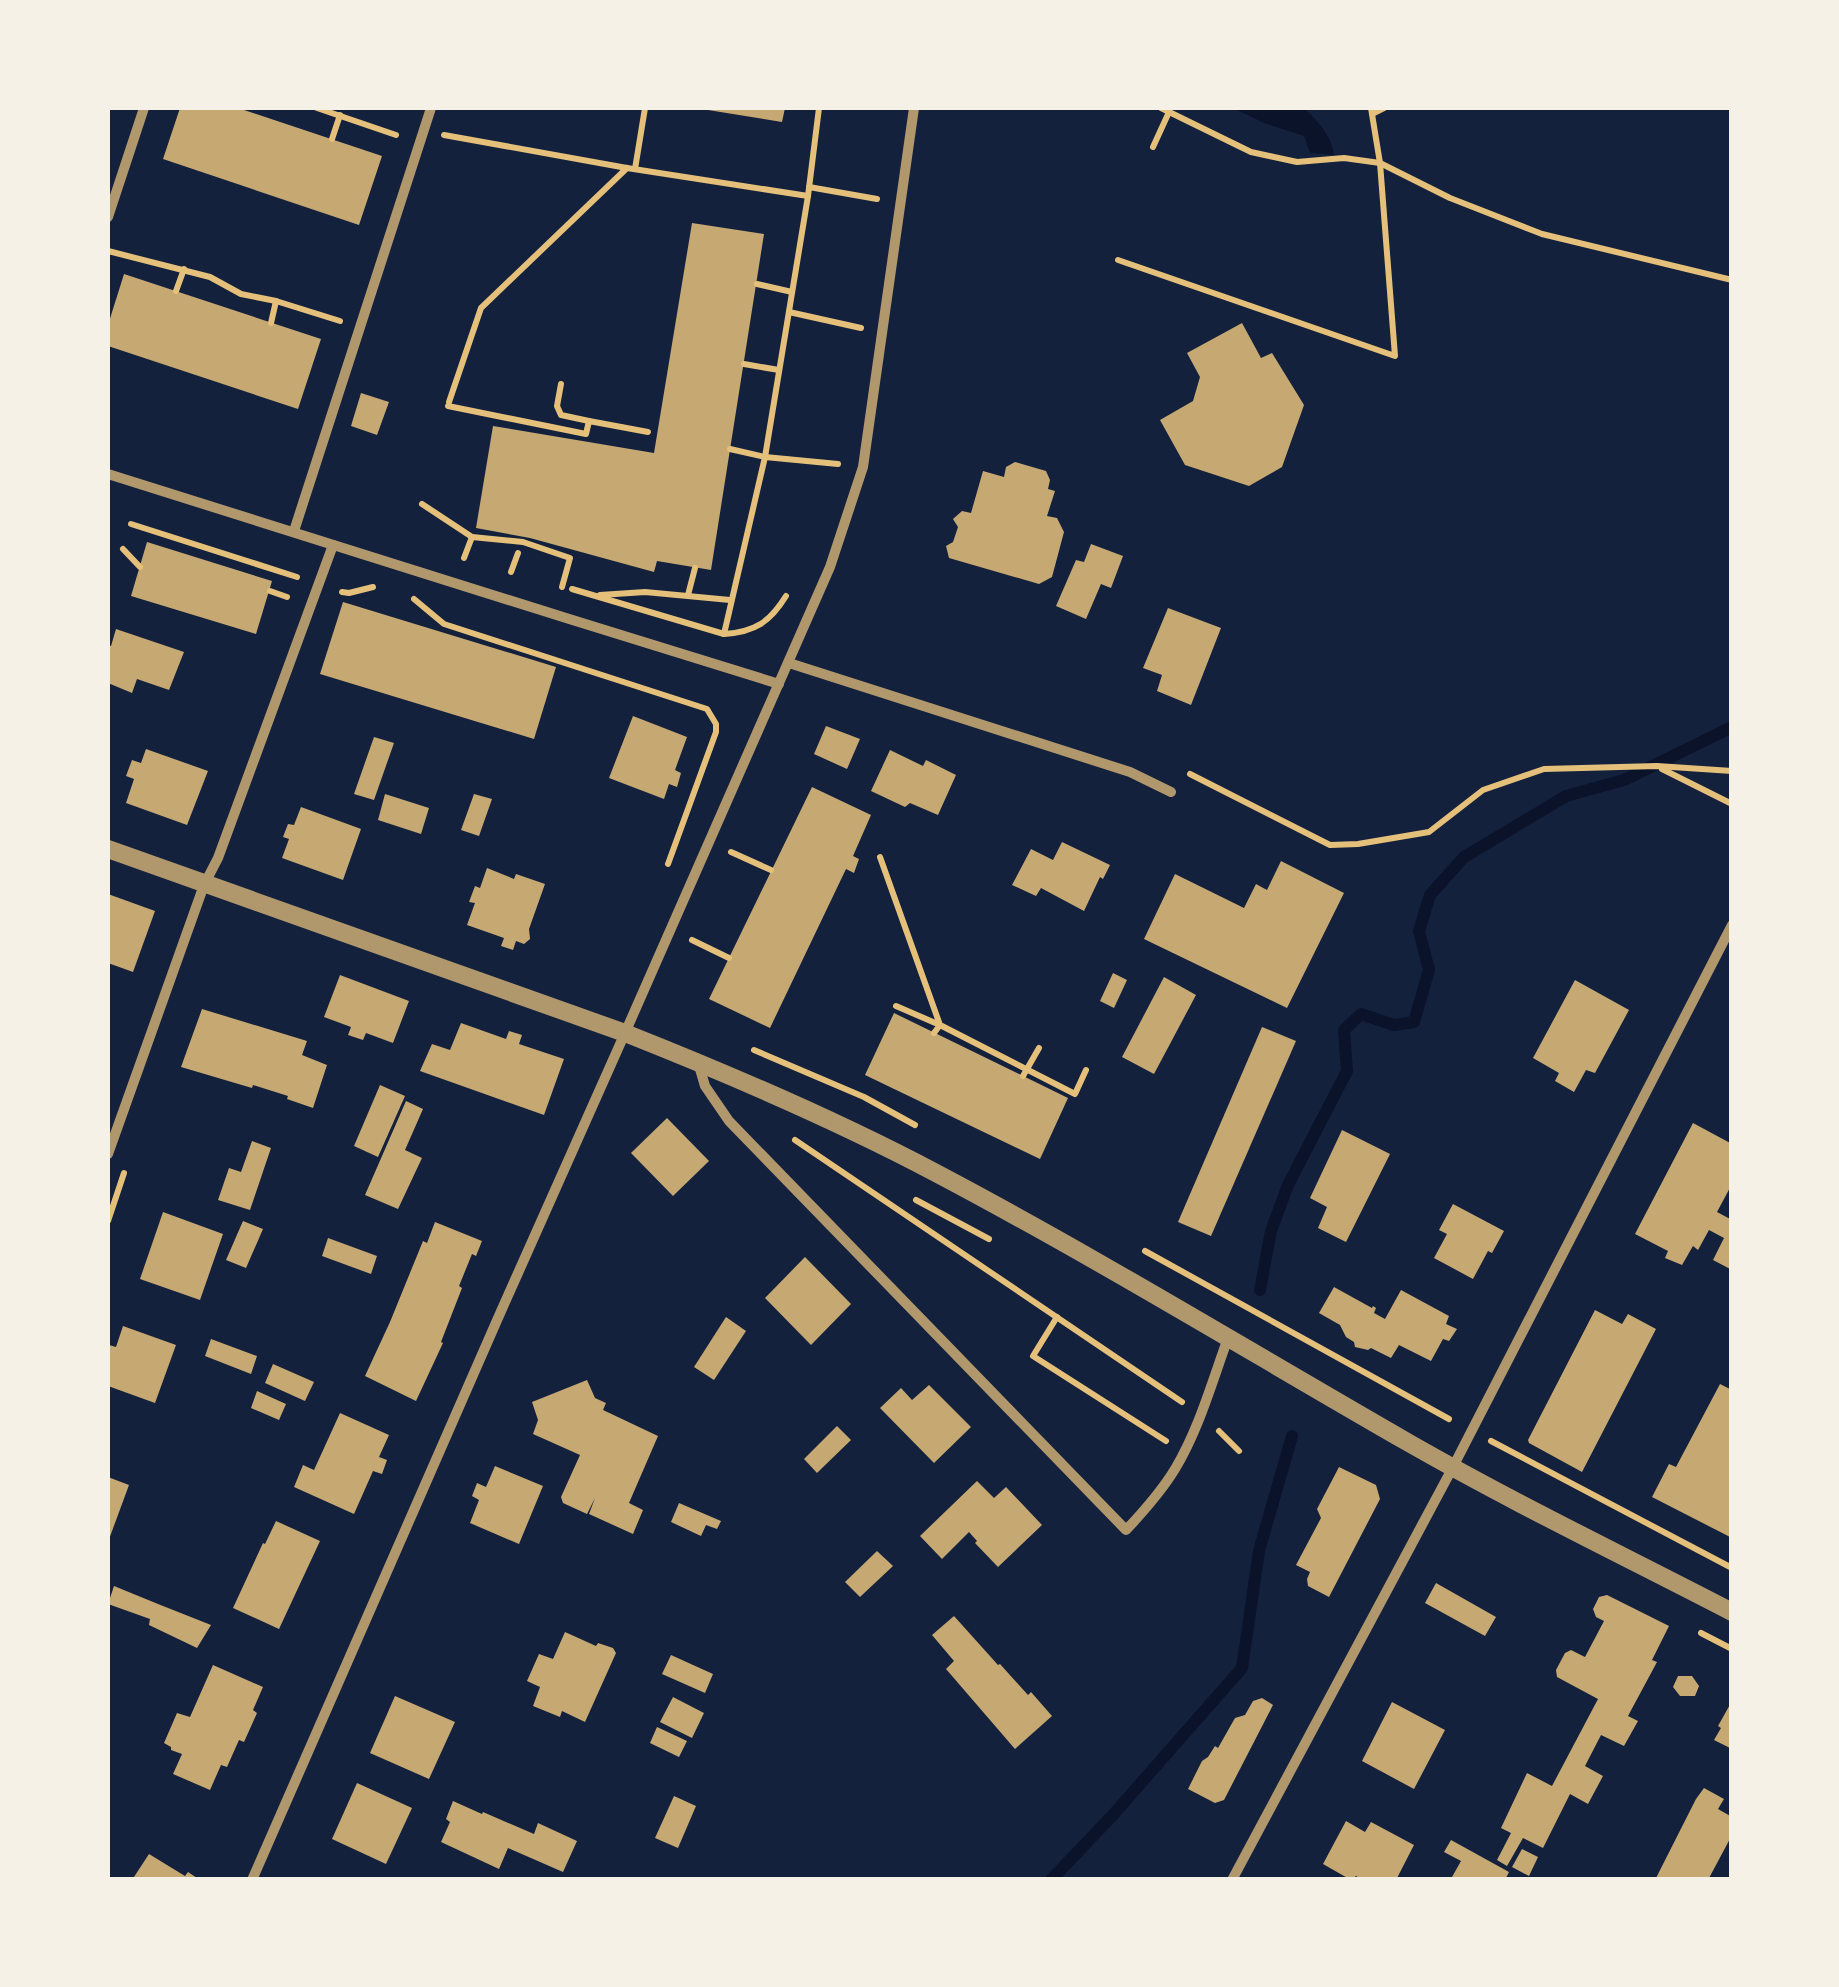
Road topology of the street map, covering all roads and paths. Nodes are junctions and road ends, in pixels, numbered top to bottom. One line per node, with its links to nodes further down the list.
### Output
1 (144, 108): 18 (street)
2 (317, 108): 10 (path)
3 (431, 108): 11 (street)
4 (644, 108): 15 (path)
5 (819, 108): 16 (path)
6 (914, 108): 17 (street)
7 (1384, 108): 9 (path)
8 (1165, 110): 13 (path); 14 (path)
9 (1371, 111): 14 (path)
10 (340, 115): 11 (path); 12 (path)
11 (422, 137): 15 (path); 29 (street)
12 (332, 138)
13 (1153, 147)
14 (1380, 163): 20 (path); 22 (path)
15 (631, 169): 16 (path); 34 (path)
16 (808, 192): 17 (path); 25 (path)
17 (900, 202): 30 (street)
18 (108, 217)
19 (108, 252): 21 (path)
20 (1118, 260)
21 (184, 269): 24 (path); 26 (path)
22 (1732, 280)
23 (756, 284): 25 (path)
24 (176, 291)
25 (792, 292): 27 (path)
26 (276, 301): 28 (path); 29 (path)
27 (789, 312): 30 (path); 32 (path)
28 (271, 323)
29 (359, 327): 42 (street)
30 (882, 332): 38 (street)
31 (744, 364): 32 (path)
32 (779, 370): 37 (path)
33 (562, 384): 34 (path)
34 (590, 420): 35 (path)
35 (648, 432)
36 (730, 450): 37 (path)
37 (764, 456): 38 (path); 67 (path)
38 (864, 467): 69 (street)
39 (108, 474): 42 (street)
40 (422, 504): 43 (path)
41 (131, 524): 52 (path)
42 (294, 532): 44 (street)
43 (472, 536): 48 (path); 59 (path)
44 (333, 545): 58 (street); 70 (street)
45 (123, 549): 50 (path)
46 (446, 553): 48 (path)
47 (518, 554): 54 (path)
48 (464, 558): 49 (path)
49 (480, 563)
50 (140, 567)
51 (496, 567): 54 (path)
52 (267, 568): 56 (path); 58 (path)
53 (695, 568): 64 (path)
54 (511, 572): 55 (path)
55 (528, 576)
56 (263, 578)
57 (545, 582): 59 (path)
58 (319, 585): 61 (path); 81 (street)
59 (562, 586): 63 (path)
60 (378, 588): 61 (path)
61 (361, 590): 66 (path)
62 (396, 594): 80 (path)
63 (588, 594): 64 (path); 68 (path)
64 (688, 595): 67 (path)
65 (786, 596): 68 (path)
66 (367, 600)
67 (730, 600): 68 (path)
68 (724, 634)
69 (788, 663): 70 (street); 72 (street)
70 (779, 684): 88 (street)
71 (1657, 766): 72 (path); 73 (path); 75 (path)
72 (1130, 772): 74 (street)
73 (1732, 772)
74 (1171, 792)
75 (1732, 804)
76 (108, 850): 81 (street)
77 (730, 852): 79 (path)
78 (880, 857): 86 (path)
79 (770, 870)
80 (665, 873)
81 (204, 885): 88 (street); 94 (street)
82 (1732, 926): 100 (street)
83 (692, 940): 84 (path)
84 (728, 958)
85 (896, 1006): 86 (path)
86 (940, 1025): 87 (path); 92 (path)
87 (934, 1033)
88 (626, 1034): 90 (street); 102 (street)
89 (1039, 1048): 92 (path)
90 (698, 1062): 96 (street); 99 (street)
91 (1086, 1070): 92 (path)
92 (1024, 1073)
93 (789, 1136): 95 (path)
94 (108, 1154)
95 (1057, 1317): 97 (path); 99 (path)
96 (1228, 1338): 97 (street); 100 (street)
97 (1201, 1414): 98 (path); 99 (street)
98 (1240, 1451)
99 (1184, 1452)
100 (1452, 1467): 101 (street); 103 (street)
101 (1732, 1612)
102 (252, 1880)
103 (1232, 1880)

